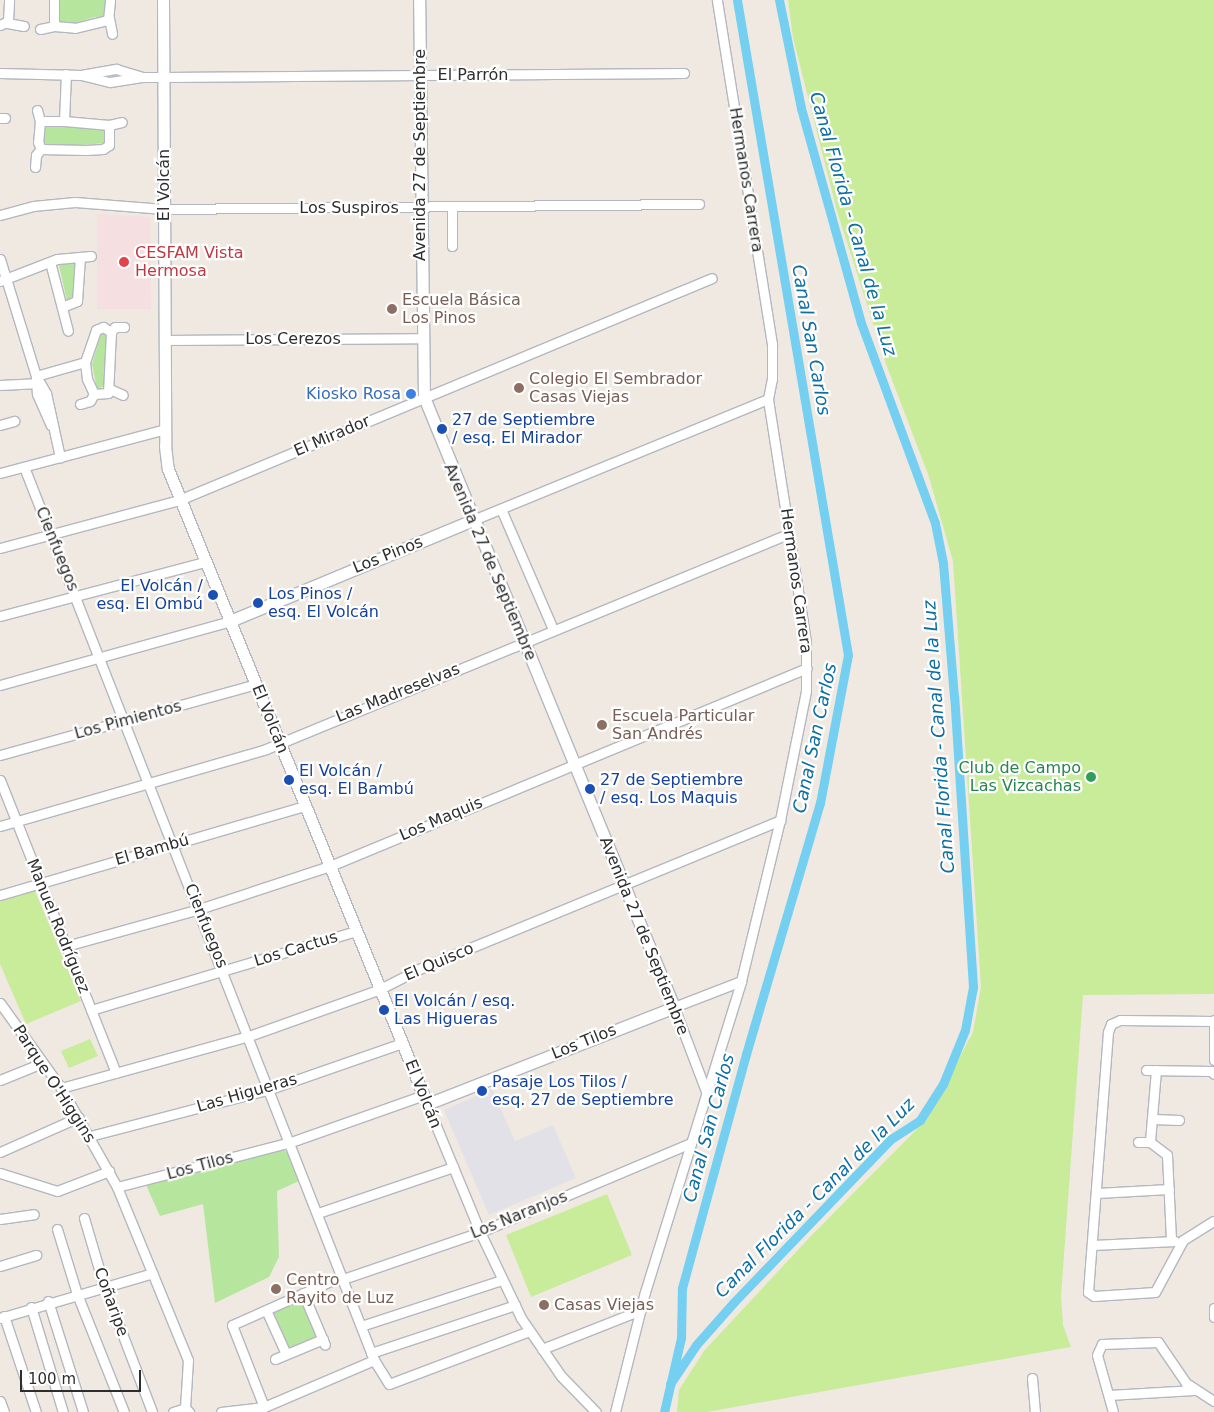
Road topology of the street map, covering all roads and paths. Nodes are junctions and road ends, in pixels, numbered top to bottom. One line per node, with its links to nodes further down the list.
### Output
1 (9, 0): 8 (street)
2 (54, 0): 10 (street)
3 (110, 0): 7 (street)
4 (163, 0): 19 (street, El Volcán)
5 (419, 0): 17 (street, Avenida 27 de Septiembre)
6 (717, 0): 52 (street, Hermanos Carrera)
7 (109, 18): 10 (street); 12 (street)
8 (4, 24): 9 (street)
9 (24, 26)
10 (54, 26): 11 (street)
11 (40, 29)
12 (112, 34)
13 (0, 73): 15 (street, El Parrón)
14 (684, 73): 17 (street, El Parrón)
15 (66, 74): 16 (street, El Parrón); 22 (street)
16 (81, 75): 18 (street, El Parrón); 18 (street, El Parrón)
17 (420, 76): 19 (street, El Parrón); 28 (street, Avenida 27 de Septiembre)
18 (142, 77): 19 (street, El Parrón)
19 (164, 77): 30 (street, El Volcán)
20 (37, 110): 21 (street)
21 (40, 121): 22 (street); 25 (street)
22 (64, 121): 24 (street)
23 (122, 122): 24 (street)
24 (109, 125): 25 (street)
25 (41, 150): 26 (street)
26 (35, 167)
27 (699, 204): 29 (street, Los Suspiros)
28 (420, 207): 29 (street, Los Suspiros); 30 (street, Los Suspiros); 43 (street, Avenida 27 de Septiembre)
29 (452, 207): 32 (street)
30 (164, 210): 31 (street, Los Suspiros); 44 (street, El Volcán)
31 (0, 215)
32 (452, 246)
33 (92, 256): 34 (street)
34 (80, 257): 36 (street); 39 (street)
35 (0, 259): 38 (street)
36 (50, 262): 38 (street); 39 (street)
37 (712, 278): 51 (street, El Mirador)
38 (3, 280): 46 (street)
39 (62, 307): 41 (street)
40 (124, 327): 42 (street)
41 (68, 331)
42 (111, 332): 45 (street); 48 (street)
43 (421, 338): 44 (street, Los Cerezos); 51 (street, Avenida 27 de Septiembre)
44 (165, 340): 56 (street, El Volcán)
45 (86, 362): 46 (street); 49 (street)
46 (36, 379): 47 (street); 57 (street)
47 (0, 385)
48 (110, 389): 49 (street); 50 (street)
49 (94, 394): 53 (street)
50 (123, 395)
51 (424, 397): 60 (street, El Mirador); 62 (street, Avenida 27 de Septiembre)
52 (768, 399): 61 (street, Los Pinos); 64 (street, Hermanos Carrera)
53 (80, 404)
54 (14, 421): 55 (street)
55 (0, 425)
56 (165, 429): 57 (street); 60 (street, El Volcán)
57 (60, 457): 58 (street)
58 (24, 467): 59 (street); 63 (street, Cienfuegos)
59 (0, 473)
60 (179, 500): 63 (street, El Mirador); 66 (street, El Volcán)
61 (501, 509): 62 (street, Los Pinos); 70 (street)
62 (474, 520): 69 (street, Los Pinos); 71 (street, Avenida 27 de Septiembre)
63 (51, 534): 65 (street, El Mirador); 67 (street, Cienfuegos)
64 (788, 534): 70 (street, Las Madreselvas); 73 (street, Hermanos Carrera)
65 (0, 548)
66 (205, 562): 67 (street); 69 (street, El Volcán)
67 (75, 596): 68 (street); 72 (street, Cienfuegos)
68 (0, 616)
69 (230, 621): 72 (street, Los Pinos); 74 (street, El Volcán)
70 (552, 629): 71 (street, Las Madreselvas)
71 (523, 641): 77 (street, Las Madreselvas); 79 (street, Avenida 27 de Septiembre)
72 (100, 659): 75 (street, Los Pinos); 76 (street, Cienfuegos)
73 (807, 668): 79 (street, Los Maquis); 83 (street, Hermanos Carrera)
74 (256, 684): 76 (street, Los Pimientos); 77 (street, El Volcán)
75 (0, 685)
76 (125, 722): 78 (street, Los Pimientos); 81 (street, Cienfuegos)
77 (280, 743): 81 (street, Las Madreselvas); 82 (street, El Volcán)
78 (0, 755)
79 (573, 763): 87 (street, Los Maquis); 89 (street, Avenida 27 de Septiembre)
80 (0, 780): 84 (street, Manuel Rodríguez)
81 (150, 785): 84 (street, Las Madreselvas); 86 (street, Cienfuegos)
82 (306, 806): 86 (street, El Bambú); 87 (street, El Volcán)
83 (780, 820): 89 (street, El Quisco); 95 (street, Hermanos Carrera)
84 (16, 821): 85 (street, Las Madreselvas); 88 (street, Manuel Rodríguez)
85 (0, 826)
86 (174, 844): 88 (street, El Bambú); 91 (street, Cienfuegos)
87 (330, 866): 91 (street, Los Maquis); 92 (street, El Volcán)
88 (40, 881): 90 (street, El Bambú); 93 (street, Manuel Rodríguez)
89 (623, 885): 96 (street, El Quisco); 98 (street, Avenida 27 de Septiembre)
90 (0, 895)
91 (199, 909): 93 (street, Los Maquis); 94 (street, Cienfuegos)
92 (356, 931): 94 (street, Los Cactus); 96 (street, El Volcán)
93 (66, 946): 99 (street, Manuel Rodríguez)
94 (224, 971): 99 (street, Los Cactus); 101 (street, Cienfuegos)
95 (741, 981): 98 (street, Los Tilos); 110 (street, Hermanos Carrera)
96 (380, 989): 101 (street, El Quisco); 102 (street, El Volcán)
97 (1, 1006): 104 (street, Parque O'Higgins)
98 (674, 1007): 110 (street, Avenida 27 de Septiembre); 111 (street, Los Tilos)
99 (92, 1010): 105 (street, Manuel Rodríguez)
100 (1213, 1020): 103 (street); 126 (street)
101 (249, 1036): 105 (street, El Quisco); 109 (street, Cienfuegos)
102 (402, 1043): 109 (street, Las Higueras); 111 (street, El Volcán)
103 (1214, 1060)
104 (42, 1063): 107 (street); 108 (street, Parque O'Higgins)
105 (116, 1073): 108 (street, El Quisco)
106 (1214, 1074): 113 (street)
107 (0, 1080)
108 (61, 1088): 112 (street, Parque O'Higgins)
109 (270, 1088): 115 (street, Las Higueras); 116 (street, Cienfuegos)
110 (708, 1094): 119 (street, Hermanos Carrera)
111 (425, 1100): 116 (street, Los Tilos); 121 (street, El Volcán)
112 (79, 1117): 115 (street, Parque O'Higgins); 120 (street)
113 (1152, 1119): 114 (street); 118 (street)
114 (1179, 1120)
115 (90, 1136): 122 (street, Parque O'Higgins)
116 (291, 1142): 124 (street, Los Tilos); 127 (street, Cienfuegos)
117 (1138, 1142): 118 (street)
118 (1150, 1142): 125 (street)
119 (691, 1143): 133 (street, Los Naranjos); 150 (street, Hermanos Carrera)
120 (0, 1152)
121 (453, 1167): 127 (street); 133 (street, El Volcán)
122 (109, 1171): 123 (street); 124 (street, Parque O'Higgins)
123 (0, 1174)
124 (117, 1187): 139 (street, Parque O'Higgins)
125 (1169, 1190): 126 (street); 135 (street)
126 (1097, 1193): 136 (street)
127 (318, 1213): 140 (street, Cienfuegos)
128 (34, 1214): 130 (street)
129 (84, 1218): 142 (street, Coñaripe)
130 (0, 1219)
131 (1214, 1221): 134 (street)
132 (57, 1229): 144 (street)
133 (480, 1232): 140 (street, Los Naranjos); 141 (street, El Volcán)
134 (1183, 1240): 135 (street); 136 (street)
135 (1171, 1241): 136 (street)
136 (1093, 1245)
137 (36, 1254): 138 (street)
138 (0, 1266)
139 (152, 1272): 142 (street); 165 (street, Parque O'Higgins)
140 (343, 1277): 143 (street, Los Naranjos); 153 (street, Cienfuegos)
141 (502, 1280): 146 (street, El Volcán); 153 (street)
142 (104, 1286): 144 (street); 172 (street, Coñaripe)
143 (303, 1293): 149 (street, Los Naranjos); 156 (street)
144 (77, 1294): 145 (street); 171 (street)
145 (48, 1302): 147 (street); 170 (street)
146 (514, 1305): 154 (street, El Volcán); 157 (street)
147 (31, 1307): 151 (street); 169 (street)
148 (1214, 1308): 152 (street)
149 (266, 1310): 156 (street); 164 (street, Los Naranjos)
150 (640, 1310): 155 (street); 176 (street, Hermanos Carrera)
151 (2, 1317): 168 (street)
152 (1214, 1317)
153 (361, 1326): 157 (street, Cienfuegos)
154 (529, 1330): 155 (street, El Volcán); 157 (street, Cienfuegos)
155 (542, 1350): 175 (street, El Volcán)
156 (286, 1354): 158 (street)
157 (373, 1356): 164 (street)
158 (275, 1359)
159 (1032, 1378): 177 (street)
160 (1194, 1390): 161 (street); 161 (street); 162 (street)
161 (1110, 1394): 178 (street)
162 (1214, 1400)
163 (0, 1401): 167 (street)
164 (264, 1407): 166 (street)
165 (187, 1410): 173 (street)
166 (243, 1411): 174 (street)
167 (4, 1412)
168 (36, 1412)
169 (63, 1412)
170 (83, 1412)
171 (124, 1412)
172 (152, 1412)
173 (173, 1412)
174 (220, 1412)
175 (596, 1412)
176 (615, 1412)
177 (1036, 1412)
178 (1114, 1412)

